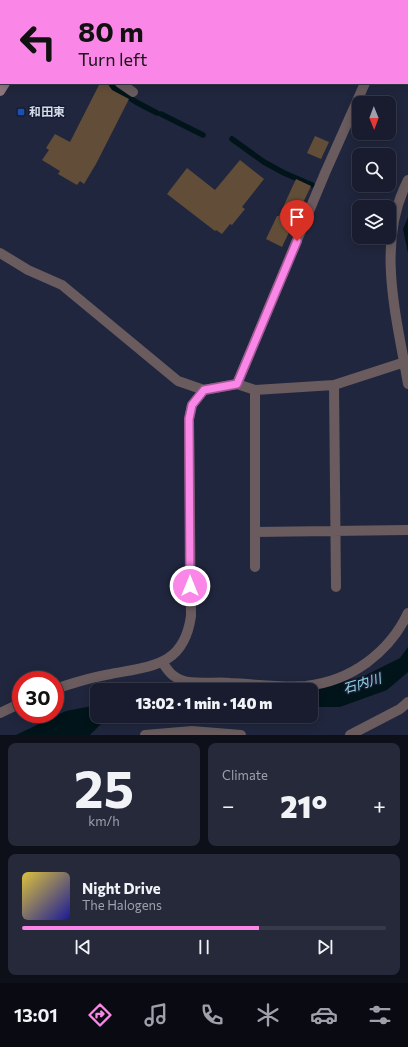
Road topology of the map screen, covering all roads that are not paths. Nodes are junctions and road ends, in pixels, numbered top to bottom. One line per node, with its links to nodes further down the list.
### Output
1 (121, 84): 3 (street)
2 (365, 84): 7 (street)
3 (133, 92)
4 (408, 180): 6 (street)
5 (0, 253): 10 (street)
6 (406, 362): 8 (street); 9 (street)
7 (237, 384): 10 (street); 11 (street)
8 (408, 384)
9 (334, 385): 11 (street); 14 (street)
10 (204, 390): 18 (street)
11 (255, 390): 13 (street)
12 (408, 530): 14 (street)
13 (255, 532): 14 (street); 15 (street)
14 (336, 532): 16 (street)
15 (255, 567)
16 (336, 588)
17 (408, 613): 18 (street)
18 (162, 662): 19 (street)
19 (64, 686)
20 (408, 702): 25 (street)
21 (12, 707): 22 (street)
22 (0, 713)
23 (145, 735): 24 (street)
24 (241, 735)
25 (350, 735)

